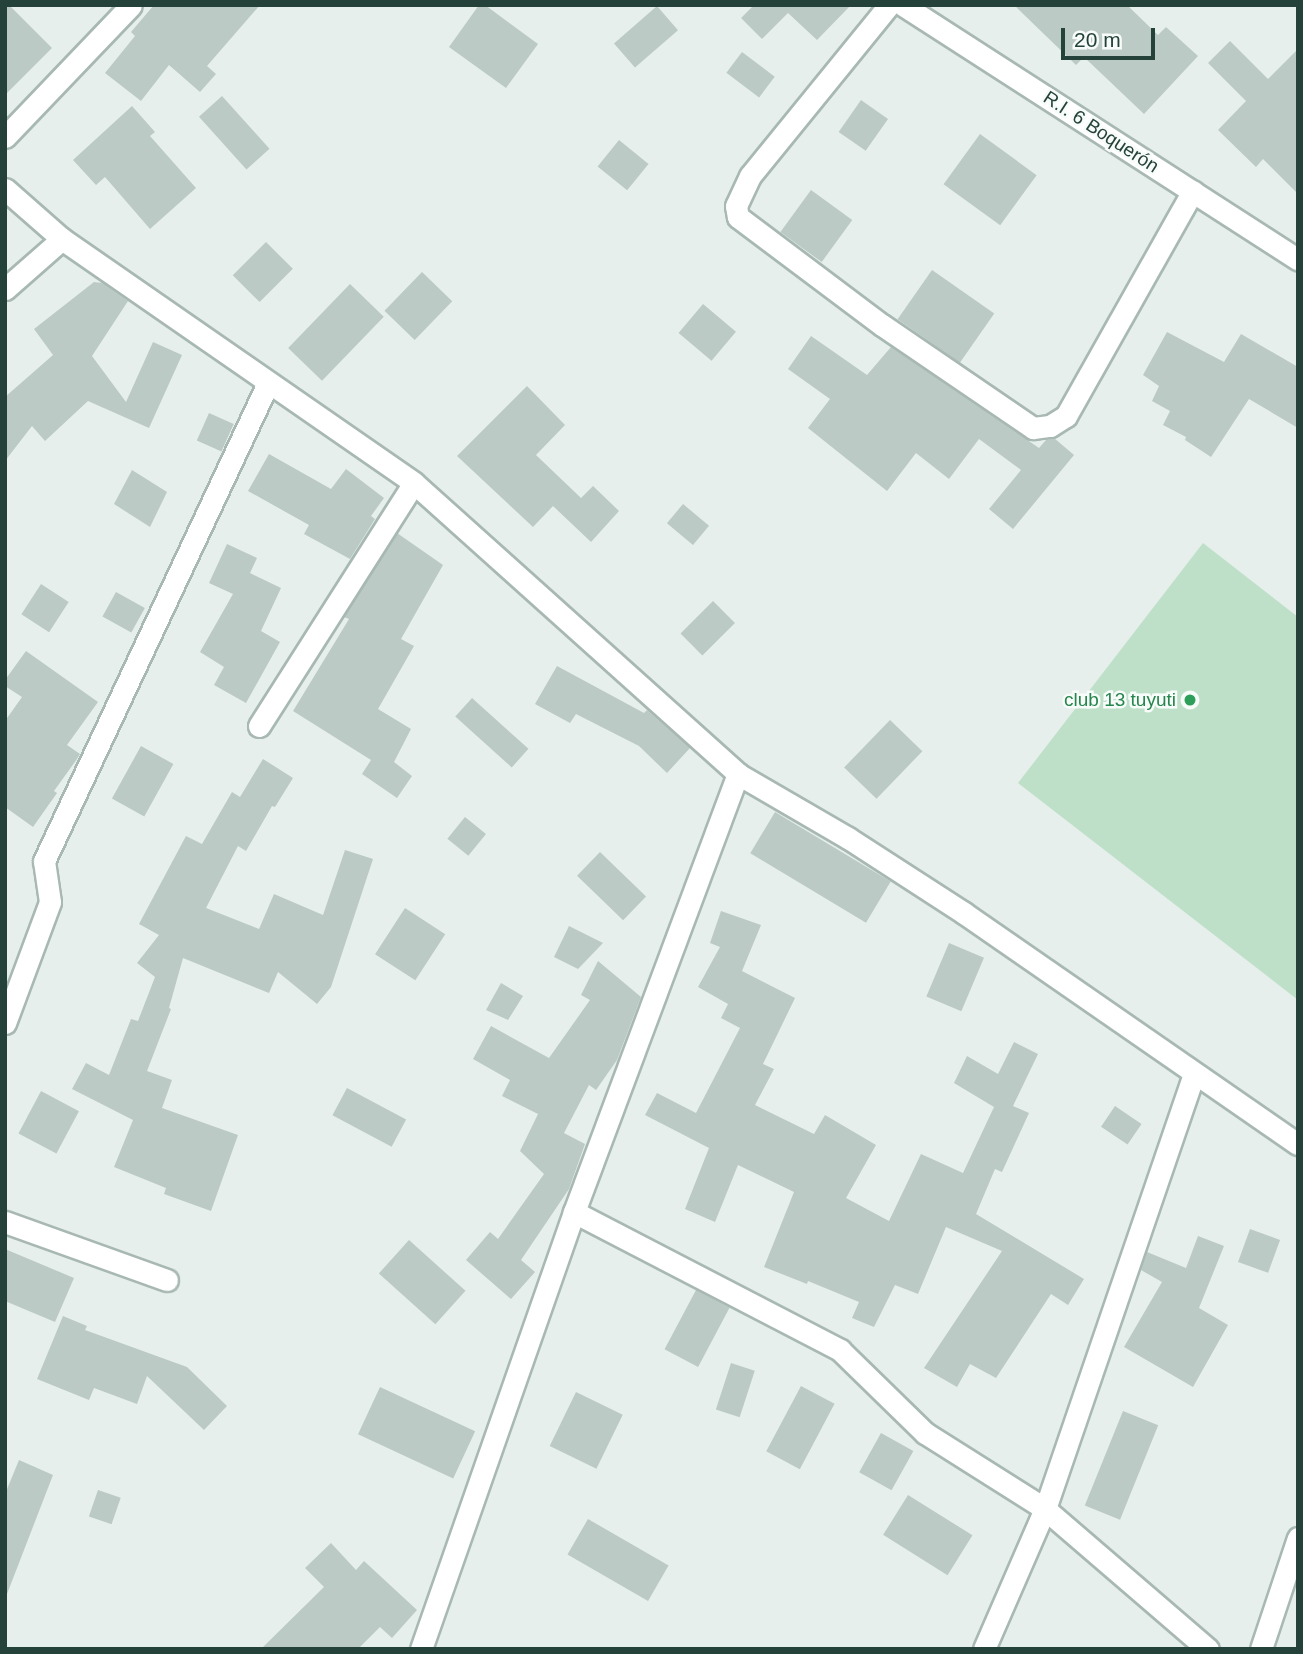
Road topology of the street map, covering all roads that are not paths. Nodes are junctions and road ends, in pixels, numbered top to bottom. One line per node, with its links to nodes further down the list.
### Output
1 (131, 5): 4 (street)
2 (889, 5): 6 (street)
3 (903, 5): 6 (street, R.I. 6 Boquerón)
4 (5, 137)
5 (5, 188): 7 (street)
6 (1193, 191): 8 (street, R.I. 6 Boquerón)
7 (62, 239): 9 (street); 10 (street)
8 (1298, 260)
9 (5, 289)
10 (268, 383): 11 (street); 14 (street)
11 (414, 483): 12 (street); 13 (street)
12 (259, 726)
13 (738, 774): 15 (street); 17 (street)
14 (5, 1023)
15 (1194, 1074): 16 (street); 20 (street)
16 (1298, 1144)
17 (574, 1212): 20 (street); 22 (street)
18 (5, 1222): 19 (street)
19 (167, 1280)
20 (1045, 1509): 23 (street); 24 (street)
21 (1298, 1538): 25 (street)
22 (421, 1649)
23 (984, 1649)
24 (1208, 1649)
25 (1261, 1649)

